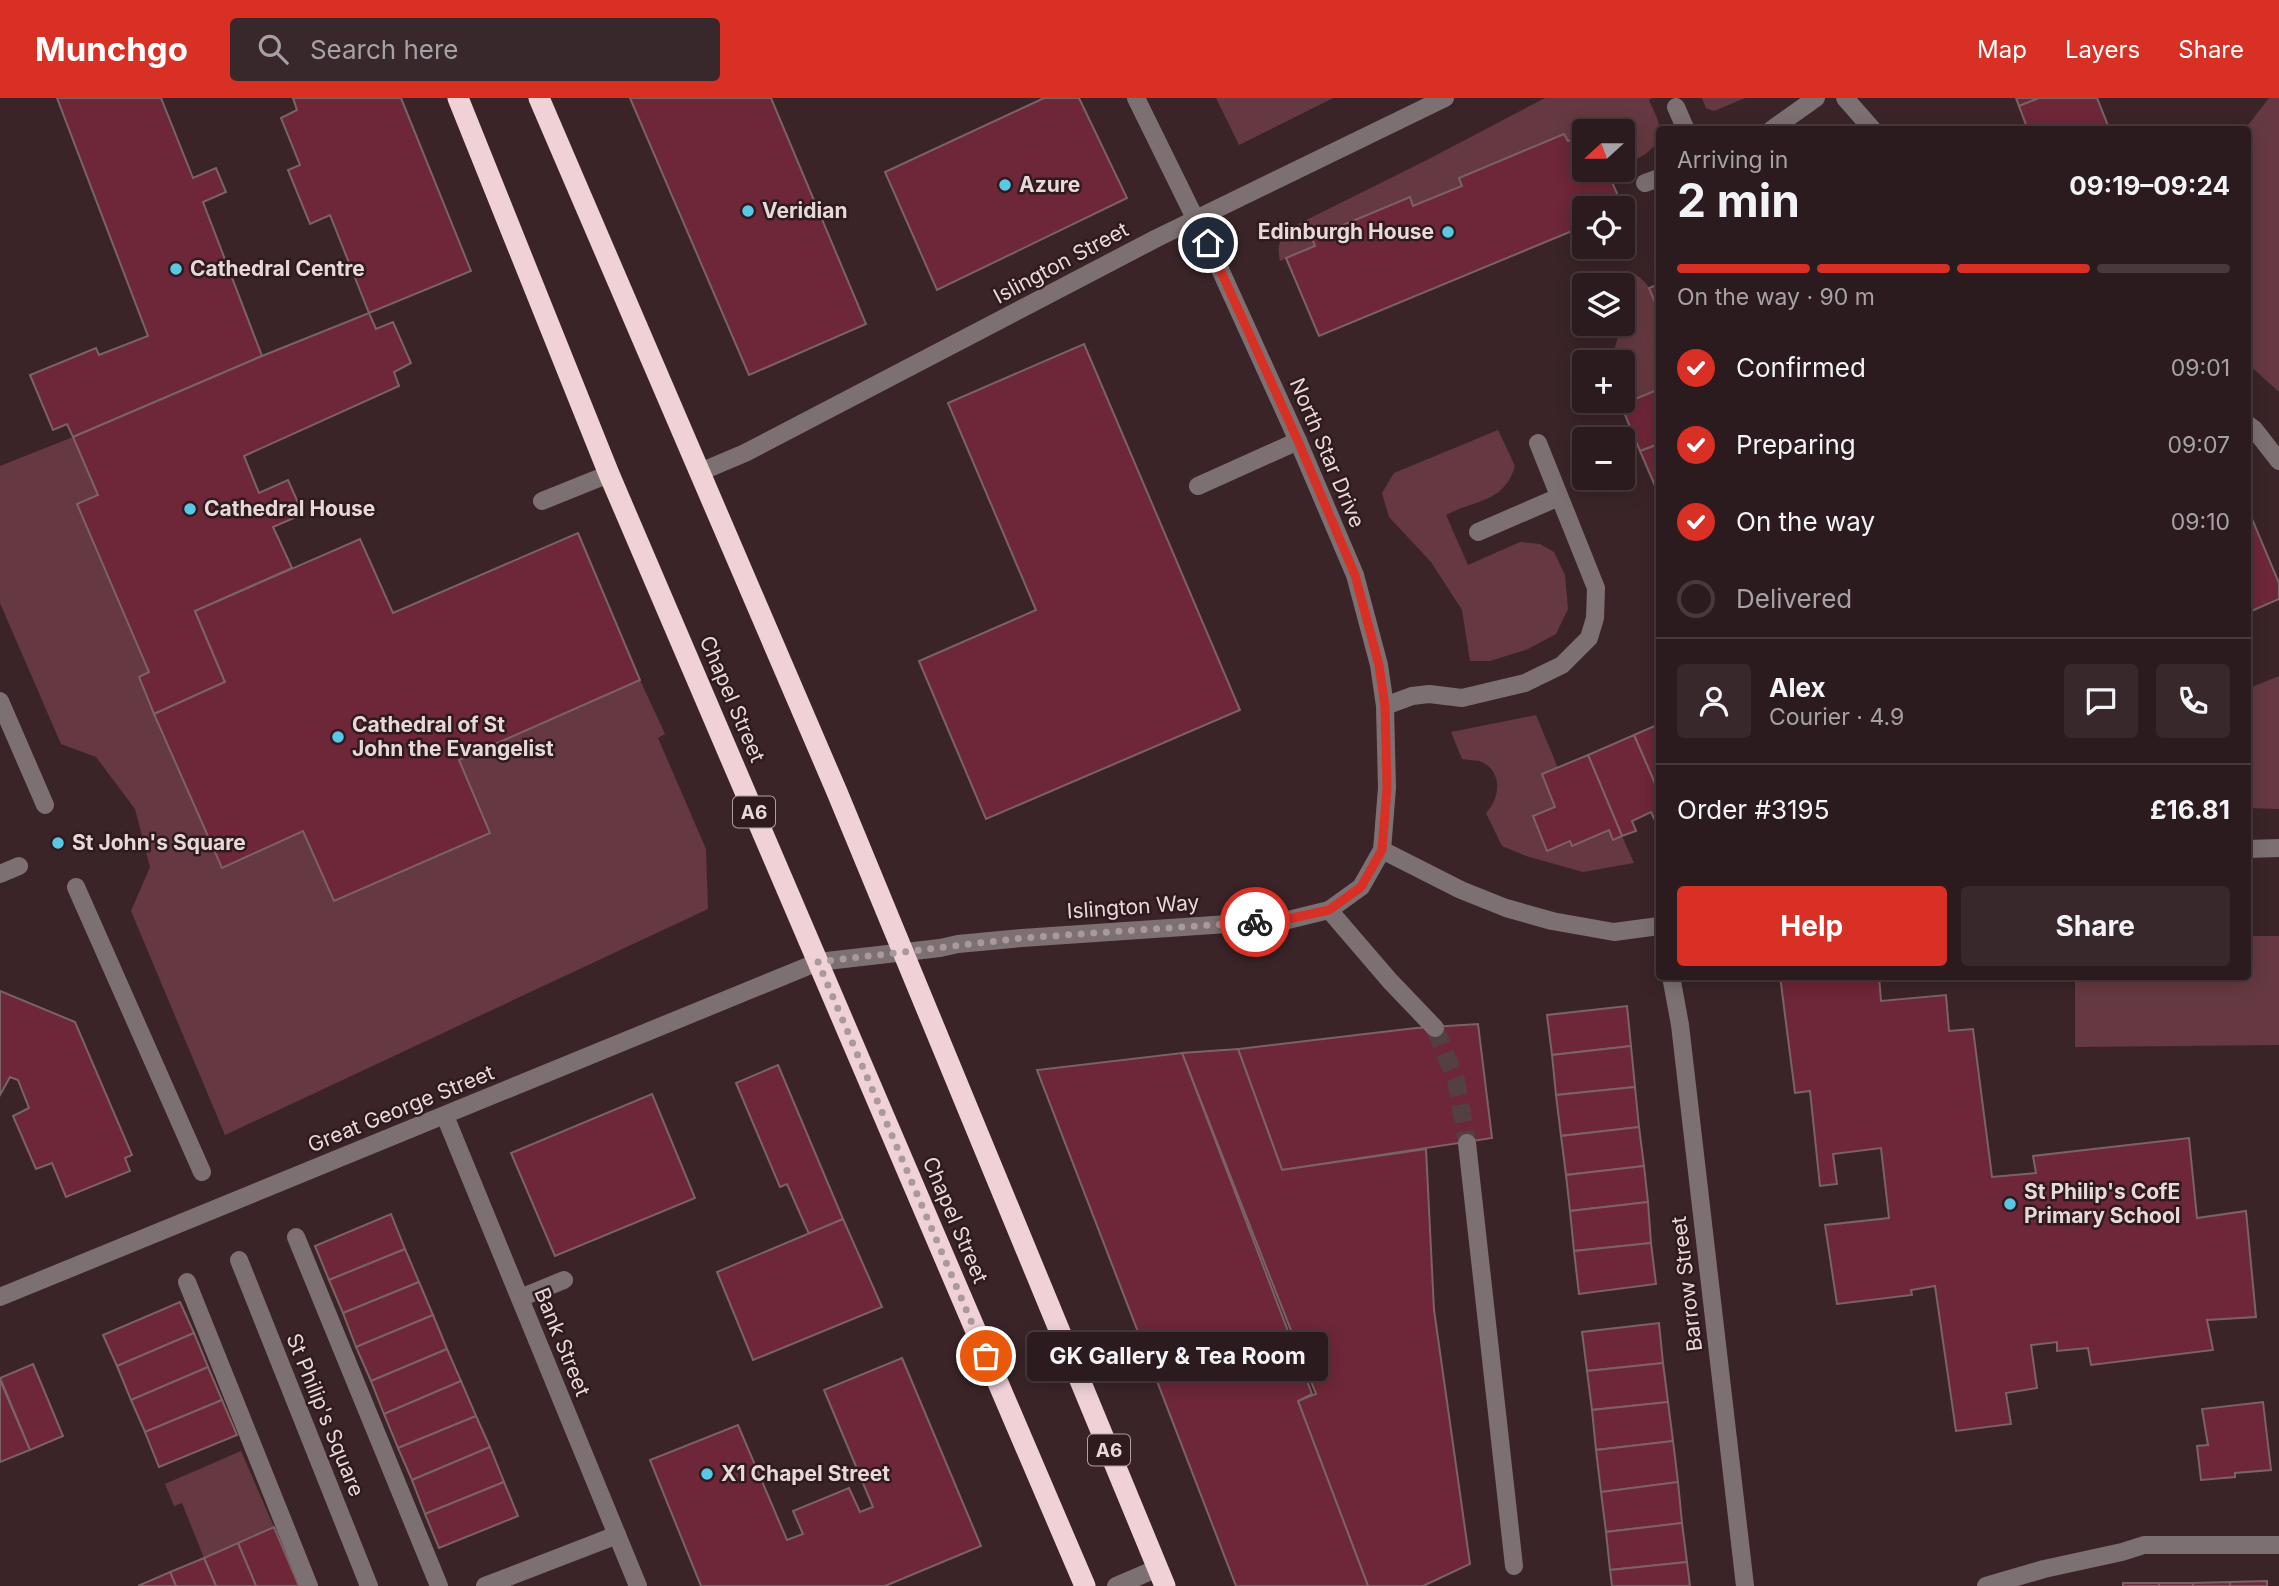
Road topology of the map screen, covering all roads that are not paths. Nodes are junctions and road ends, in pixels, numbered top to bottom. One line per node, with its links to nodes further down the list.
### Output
1 (458, 98): 17 (highway, Chapel Street / A6)
2 (539, 98): 16 (highway, A6)
3 (1136, 98): 11 (street, North Star Drive)
4 (1445, 98): 11 (street, Islington Street)
5 (1816, 98): 9 (street)
6 (1846, 98): 10 (street)
7 (1676, 107): 8 (street)
8 (1684, 126)
9 (1778, 126)
10 (1870, 126)
11 (1197, 220): 13 (street, North Star Drive); 16 (street, Islington Street)
12 (2251, 427): 15 (street)
13 (1298, 441): 18 (street); 23 (street, North Star Drive)
14 (1538, 443): 19 (street)
15 (2279, 461)
16 (700, 472): 33 (highway, A6)
17 (609, 474): 20 (street); 34 (highway, Chapel Street / A6)
18 (1198, 486)
19 (1559, 497): 21 (street); 23 (street)
20 (542, 501)
21 (1478, 532)
22 (0, 701): 24 (street)
23 (1385, 706): 27 (street, North Star Drive)
24 (45, 805)
25 (2279, 848): 26 (street)
26 (2251, 849)
27 (1382, 850): 31 (street, Islington Way); 32 (street)
28 (19, 866): 29 (street)
29 (0, 874)
30 (76, 887): 39 (street)
31 (1329, 910): 33 (street, Islington Way); 36 (street)
32 (1656, 926)
33 (903, 951): 34 (street, Islington Way); 49 (highway, A6)
34 (818, 962): 37 (street, Great George Street); 55 (highway, Chapel Street / A6)
35 (1672, 980): 57 (street, Barrow Street)
36 (1435, 1028)
37 (445, 1116): 44 (street, Great George Street); 45 (street, Bank Street)
38 (1467, 1143): 48 (street)
39 (202, 1172)
40 (296, 1237): 52 (street)
41 (239, 1260): 51 (street, St Philip's Square)
42 (564, 1280): 45 (street)
43 (187, 1282): 50 (street)
44 (0, 1297)
45 (520, 1298): 46 (street, Bank Street)
46 (617, 1535): 53 (street); 54 (street, Bank Street)
47 (2279, 1545): 58 (street)
48 (1514, 1566)
49 (1162, 1577): 56 (street)
50 (309, 1586)
51 (369, 1586)
52 (439, 1586)
53 (485, 1586)
54 (638, 1586)
55 (1085, 1586)
56 (1116, 1586)
57 (1745, 1586)
58 (1986, 1586)

